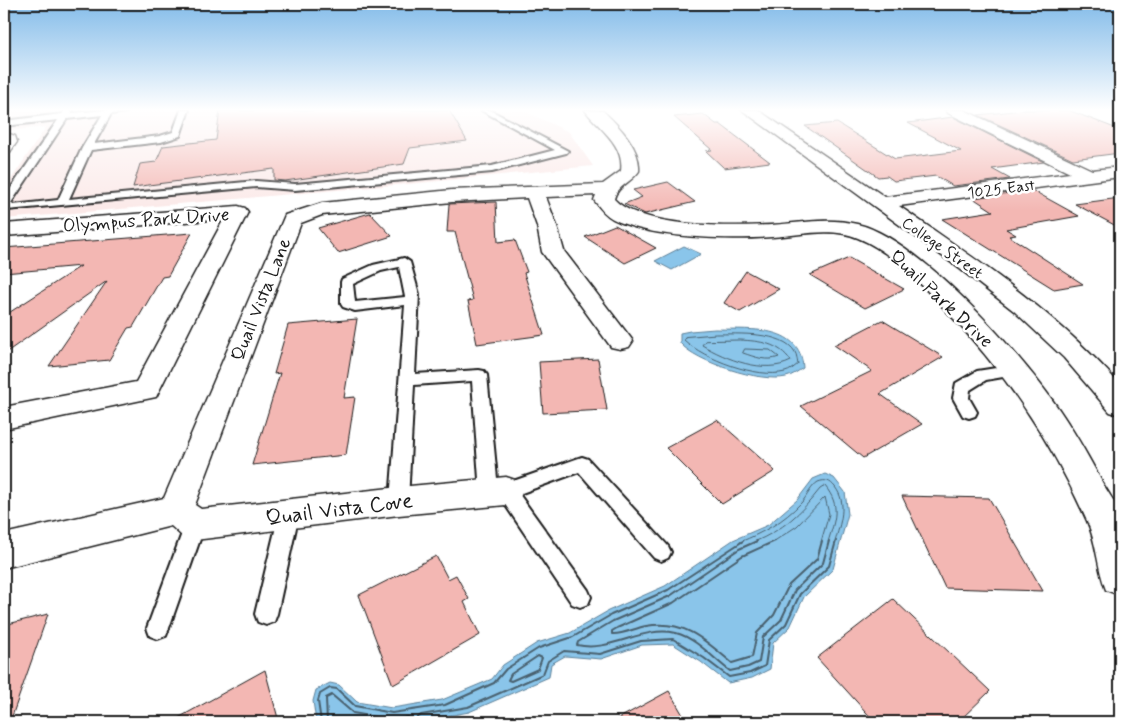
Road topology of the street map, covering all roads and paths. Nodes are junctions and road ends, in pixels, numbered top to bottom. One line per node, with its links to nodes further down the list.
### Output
1 (46, 144): 13 (lane)
2 (89, 144): 8 (lane)
3 (121, 144): 8 (lane)
4 (551, 144): 13 (lane)
5 (621, 144): 11 (street)
6 (797, 144): 14 (street, College Street)
7 (1023, 144): 10 (street)
8 (87, 148): 13 (lane)
9 (1120, 172): 10 (street, 1025 East)
10 (1090, 176): 14 (street, 1025 East)
11 (608, 189): 12 (street, Quail Vista Lane); 18 (street, Quail Park Drive)
12 (534, 192): 17 (street); 26 (street, Quail Vista Lane)
13 (62, 203)
14 (881, 204): 20 (street, College Street)
15 (4, 230): 22 (street, Olympus Park Drive)
16 (411, 300): 19 (lane)
17 (620, 341)
18 (1015, 370): 21 (lane); 29 (street, Quail Park Drive)
19 (406, 380): 23 (lane); 24 (lane)
20 (1118, 398)
21 (969, 412)
22 (4, 418)
23 (498, 492): 24 (street, Quail Vista Cove); 28 (lane); 30 (lane)
24 (398, 501): 25 (street, Quail Vista Cove)
25 (289, 514): 26 (street, Quail Vista Cove); 31 (lane)
26 (185, 518): 27 (street); 32 (lane)
27 (4, 551)
28 (661, 552)
29 (1120, 577)
30 (580, 597)
31 (266, 614)
32 (158, 628)

